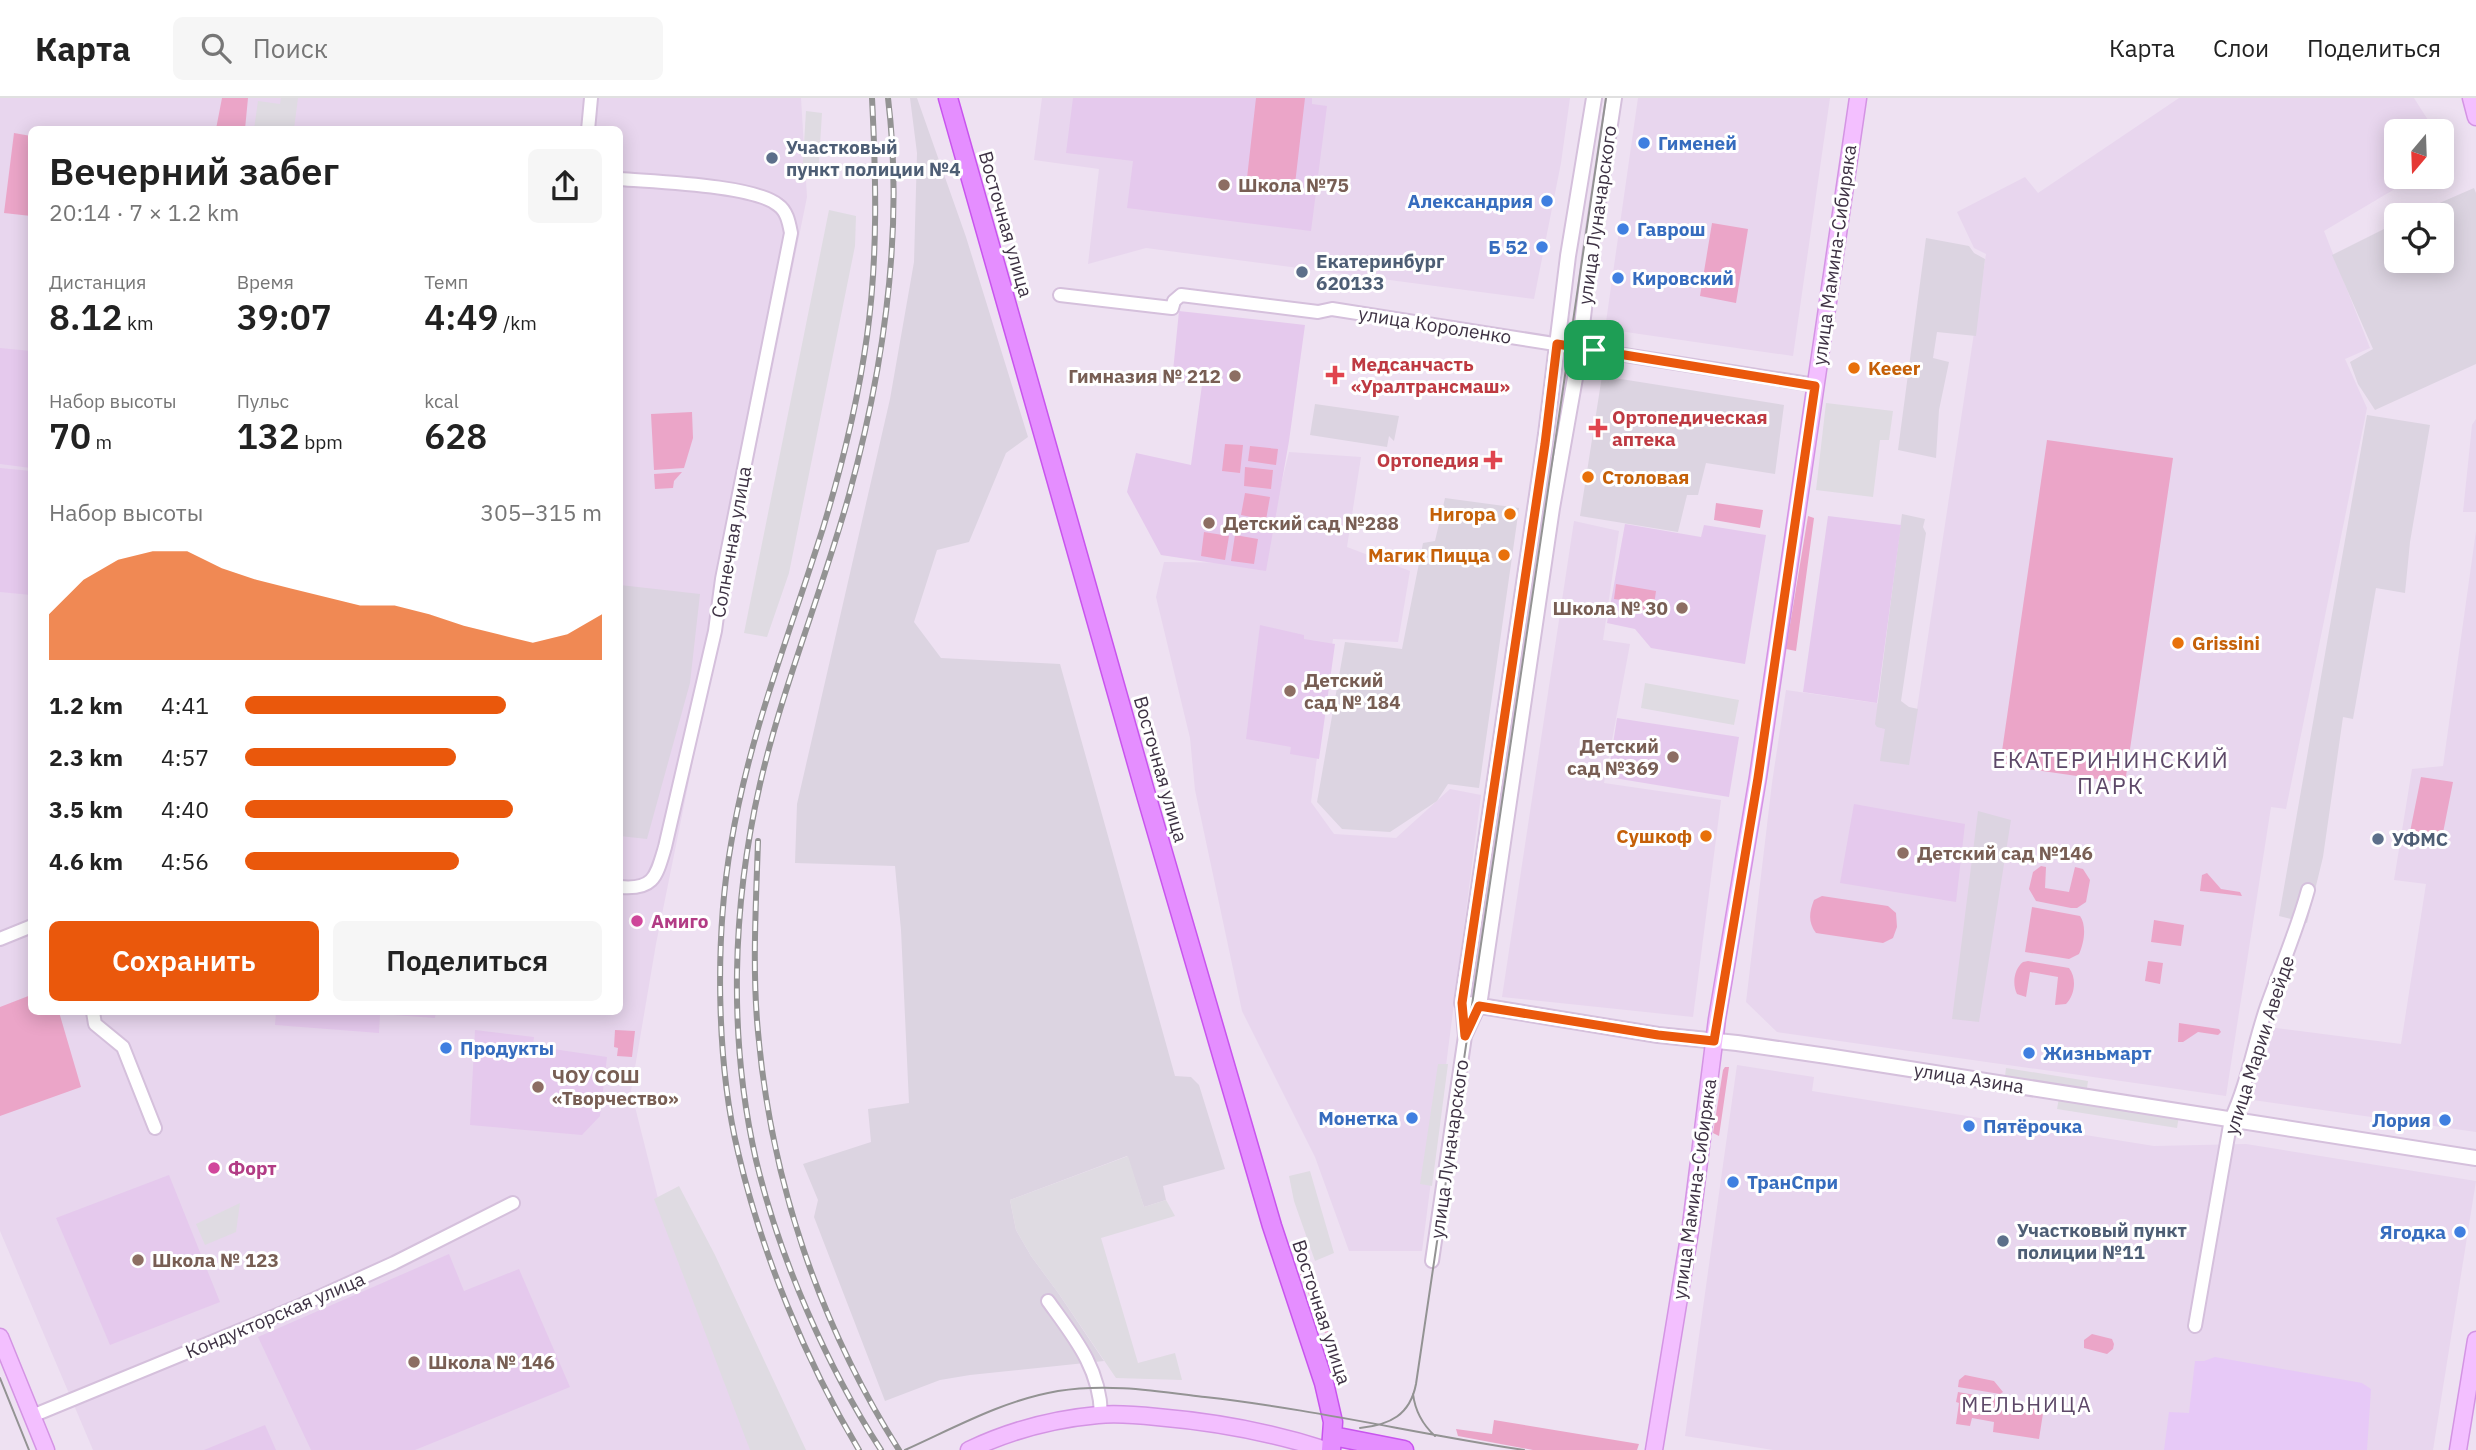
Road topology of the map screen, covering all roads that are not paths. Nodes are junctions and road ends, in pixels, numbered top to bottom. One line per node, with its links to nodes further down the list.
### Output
1 (591, 98): 8 (street)
2 (948, 98): 34 (main road, Восточная улица)
3 (1594, 98): 11 (street, улица Луначарского)
4 (1614, 98): 12 (street, улица Луначарского)
5 (1857, 98): 13 (main road, улица Мамина-Сибиряка)
6 (2471, 98): 7 (main road)
7 (2476, 117)
8 (589, 126)
9 (623, 179): 14 (street, Солнечная улица)
10 (1060, 295): 11 (street, улица Короленко)
11 (1557, 344): 12 (street, улица Короленко); 18 (street, улица Луначарского)
12 (1578, 347): 13 (street, улица Короленко); 19 (street, улица Луначарского)
13 (1815, 386): 22 (main road, улица Мамина-Сибиряка)
14 (623, 887)
15 (2308, 890): 23 (street, улица Марии Авейде)
16 (28, 928): 17 (street)
17 (0, 939)
18 (1462, 1003): 19 (street, улица Азина); 21 (street, улица Луначарского)
19 (1479, 1006): 21 (street, улица Луначарского); 22 (street, улица Азина)
20 (94, 1015): 24 (street)
21 (1465, 1036): 27 (street, улица Луначарского)
22 (1714, 1041): 23 (street, улица Азина); 38 (main road, улица Мамина-Сибиряка)
23 (2231, 1119): 25 (street, улица Азина); 29 (street, улица Марии Авейде)
24 (155, 1128)
25 (2476, 1158)
26 (513, 1203): 33 (street, Кондукторская улица)
27 (1432, 1261)
28 (1048, 1301): 32 (street)
29 (2195, 1326)
30 (0, 1337): 33 (main road)
31 (2476, 1340): 39 (main road)
32 (1101, 1414): 34 (main road); 36 (main road)
33 (33, 1416): 35 (main road)
34 (1330, 1446): 37 (main road)
35 (46, 1450)
36 (969, 1450)
37 (1404, 1450)
38 (1654, 1450)
39 (2458, 1450)

